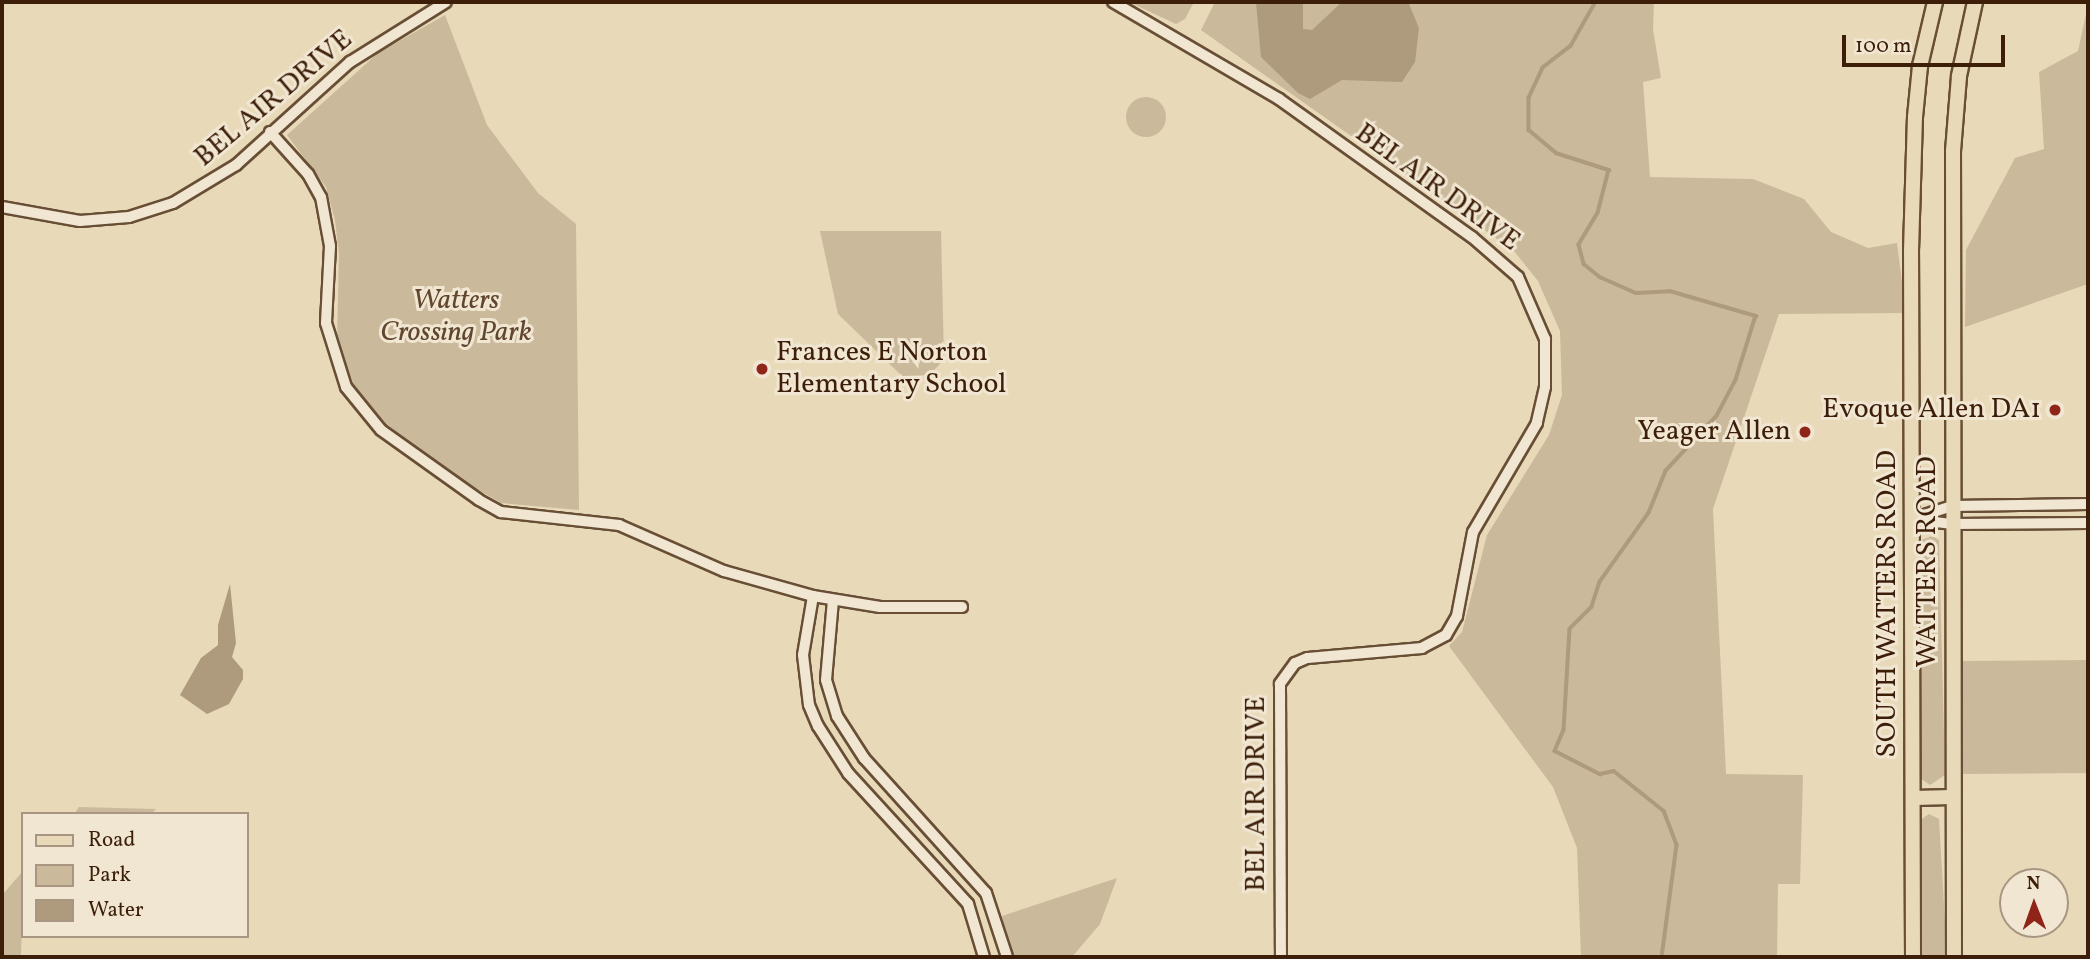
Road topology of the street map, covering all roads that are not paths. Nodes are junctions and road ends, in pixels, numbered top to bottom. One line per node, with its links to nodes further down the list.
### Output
1 (446, 2): 5 (street, BEL AIR DRIVE)
2 (1113, 2): 19 (street, BEL AIR DRIVE)
3 (1935, 2): 9 (main road, SOUTH WATTERS ROAD)
4 (1975, 2): 8 (main road, WATTERS ROAD)
5 (270, 132): 6 (street, BEL AIR DRIVE); 12 (street)
6 (2, 207)
7 (2088, 504): 8 (street)
8 (1952, 506): 9 (street); 11 (main road, WATTERS ROAD)
9 (1912, 519): 11 (street); 16 (main road, SOUTH WATTERS ROAD)
10 (2088, 523): 11 (street)
11 (1953, 524): 15 (main road, WATTERS ROAD)
12 (813, 596): 13 (street); 17 (street)
13 (833, 600): 14 (street); 18 (street)
14 (962, 607)
15 (1953, 797): 16 (main road); 21 (main road, WATTERS ROAD)
16 (1913, 798): 20 (main road, SOUTH WATTERS ROAD)
17 (984, 957)
18 (1007, 957)
19 (1280, 957)
20 (1913, 957)
21 (1954, 957)

